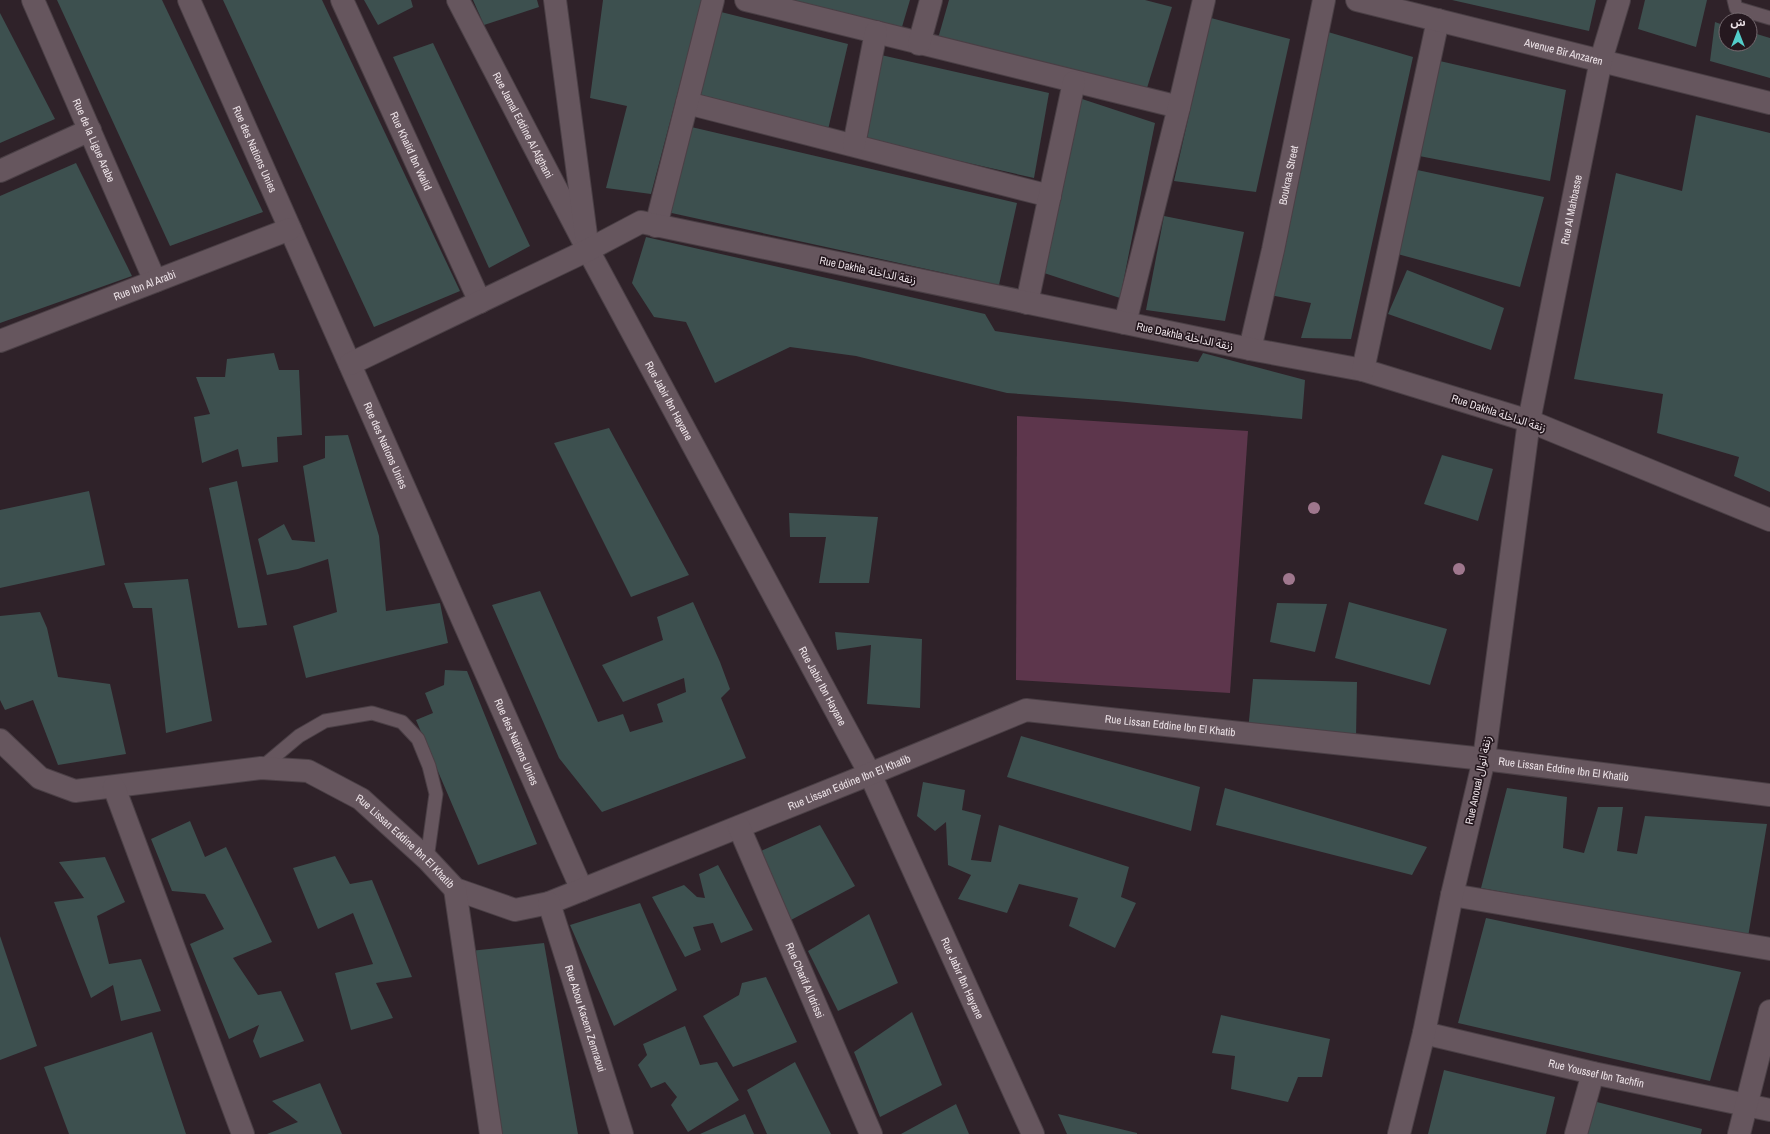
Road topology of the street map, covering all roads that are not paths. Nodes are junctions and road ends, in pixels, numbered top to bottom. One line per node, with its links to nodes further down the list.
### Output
1 (33, 0): 25 (street, Rue de la Ligue Arabe)
2 (189, 0): 30 (street, Rue des Nations Unies)
3 (342, 0): 33 (street, Rue Khalid Ibn Walid)
4 (458, 0): 31 (street, Rue Jamal Eddine Al Afghani)
5 (556, 0): 19 (street)
6 (570, 0): 19 (street)
7 (713, 0): 23 (street)
8 (746, 0): 17 (street)
9 (931, 0): 18 (street)
10 (1204, 0): 24 (street)
11 (1324, 0): 37 (street, Boukraa Street)
12 (1360, 0): 16 (street, Avenue Bir Anzaren)
13 (1619, 0): 20 (street, Rue Al Mahbasse)
14 (1734, 0): 15 (lane)
15 (1770, 18)
16 (1438, 20): 20 (street, Avenue Bir Anzaren); 39 (street)
17 (876, 32): 18 (street); 26 (street)
18 (919, 44): 21 (street)
19 (562, 45): 31 (street)
20 (1601, 60): 22 (street, Avenue Bir Anzaren); 40 (street, Rue Al Mahbasse)
21 (1074, 82): 24 (street); 28 (street)
22 (1770, 102)
23 (687, 103): 26 (street); 29 (street)
24 (1179, 107): 35 (street)
25 (90, 130): 27 (street); 32 (street, Rue de la Ligue Arabe)
26 (854, 145): 28 (street)
27 (0, 171)
28 (1050, 196): 34 (street)
29 (656, 226): 31 (street, Rue Dakhla زنقة الداخلة); 34 (street, Rue Dakhla زنقة الداخلة)
30 (290, 229): 32 (street, Rue Ibn Al Arabi); 38 (street, Rue des Nations Unies)
31 (588, 250): 33 (street, Rue Dakhla زنقة الداخلة); 45 (street, Rue Jabir Ibn Hayane)
32 (155, 281): 36 (street, Rue Ibn Al Arabi)
33 (480, 302): 38 (street, Rue Dakhla زنقة الداخلة)
34 (1027, 302): 35 (street, Rue Dakhla زنقة الداخلة)
35 (1125, 323): 37 (street, Rue Dakhla زنقة الداخلة)
36 (0, 341)
37 (1250, 349): 39 (street, Rue Dakhla زنقة الداخلة)
38 (350, 364): 51 (street, Rue des Nations Unies)
39 (1363, 370): 40 (street, Rue Dakhla زنقة الداخلة)
40 (1529, 421): 41 (street, Rue Dakhla زنقة الداخلة); 43 (street, Rue Anoual زنقة انوال)
41 (1770, 520)
42 (0, 740): 46 (street, Rue Lissan Eddine Ibn El Khatib)
43 (1484, 759): 45 (street, Rue Lissan Eddine Ibn El Khatib); 47 (street, Rue Lissan Eddine Ibn El Khatib); 52 (street, Rue Anoual زنقة انوال)
44 (261, 768): 46 (street, Rue Lissan Eddine Ibn El Khatib); 49 (street, Rue Lissan Eddine Ibn El Khatib); 49 (lane)
45 (870, 774): 48 (street, Rue Lissan Eddine Ibn El Khatib); 64 (street, Rue Jabir Ibn Hayane)
46 (114, 787): 60 (street)
47 (1770, 795)
48 (739, 827): 51 (street, Rue Lissan Eddine Ibn El Khatib); 63 (street, Rue Charif Al Idrissi)
49 (427, 859): 50 (street, Rue Lissan Eddine Ibn El Khatib)
50 (455, 890): 53 (street, Rue Lissan Eddine Ibn El Khatib); 61 (street)
51 (582, 890): 53 (street, Rue Lissan Eddine Ibn El Khatib)
52 (1452, 895): 54 (street); 56 (street, Rue Anoual زنقة انوال)
53 (549, 904): 62 (street, Rue Abou Kacem Zemraoui)
54 (1770, 949)
55 (1770, 1011): 58 (street)
56 (1424, 1033): 57 (street, Rue Youssef Ibn Tachfin); 65 (street, Rue Anoual زنقة انوال)
57 (1593, 1073): 58 (street, Rue Youssef Ibn Tachfin); 66 (street)
58 (1747, 1106): 59 (street, Rue Youssef Ibn Tachfin); 67 (street)
59 (1770, 1110)
60 (243, 1134)
61 (491, 1134)
62 (622, 1134)
63 (871, 1134)
64 (1033, 1134)
65 (1399, 1134)
66 (1576, 1134)
67 (1739, 1134)

